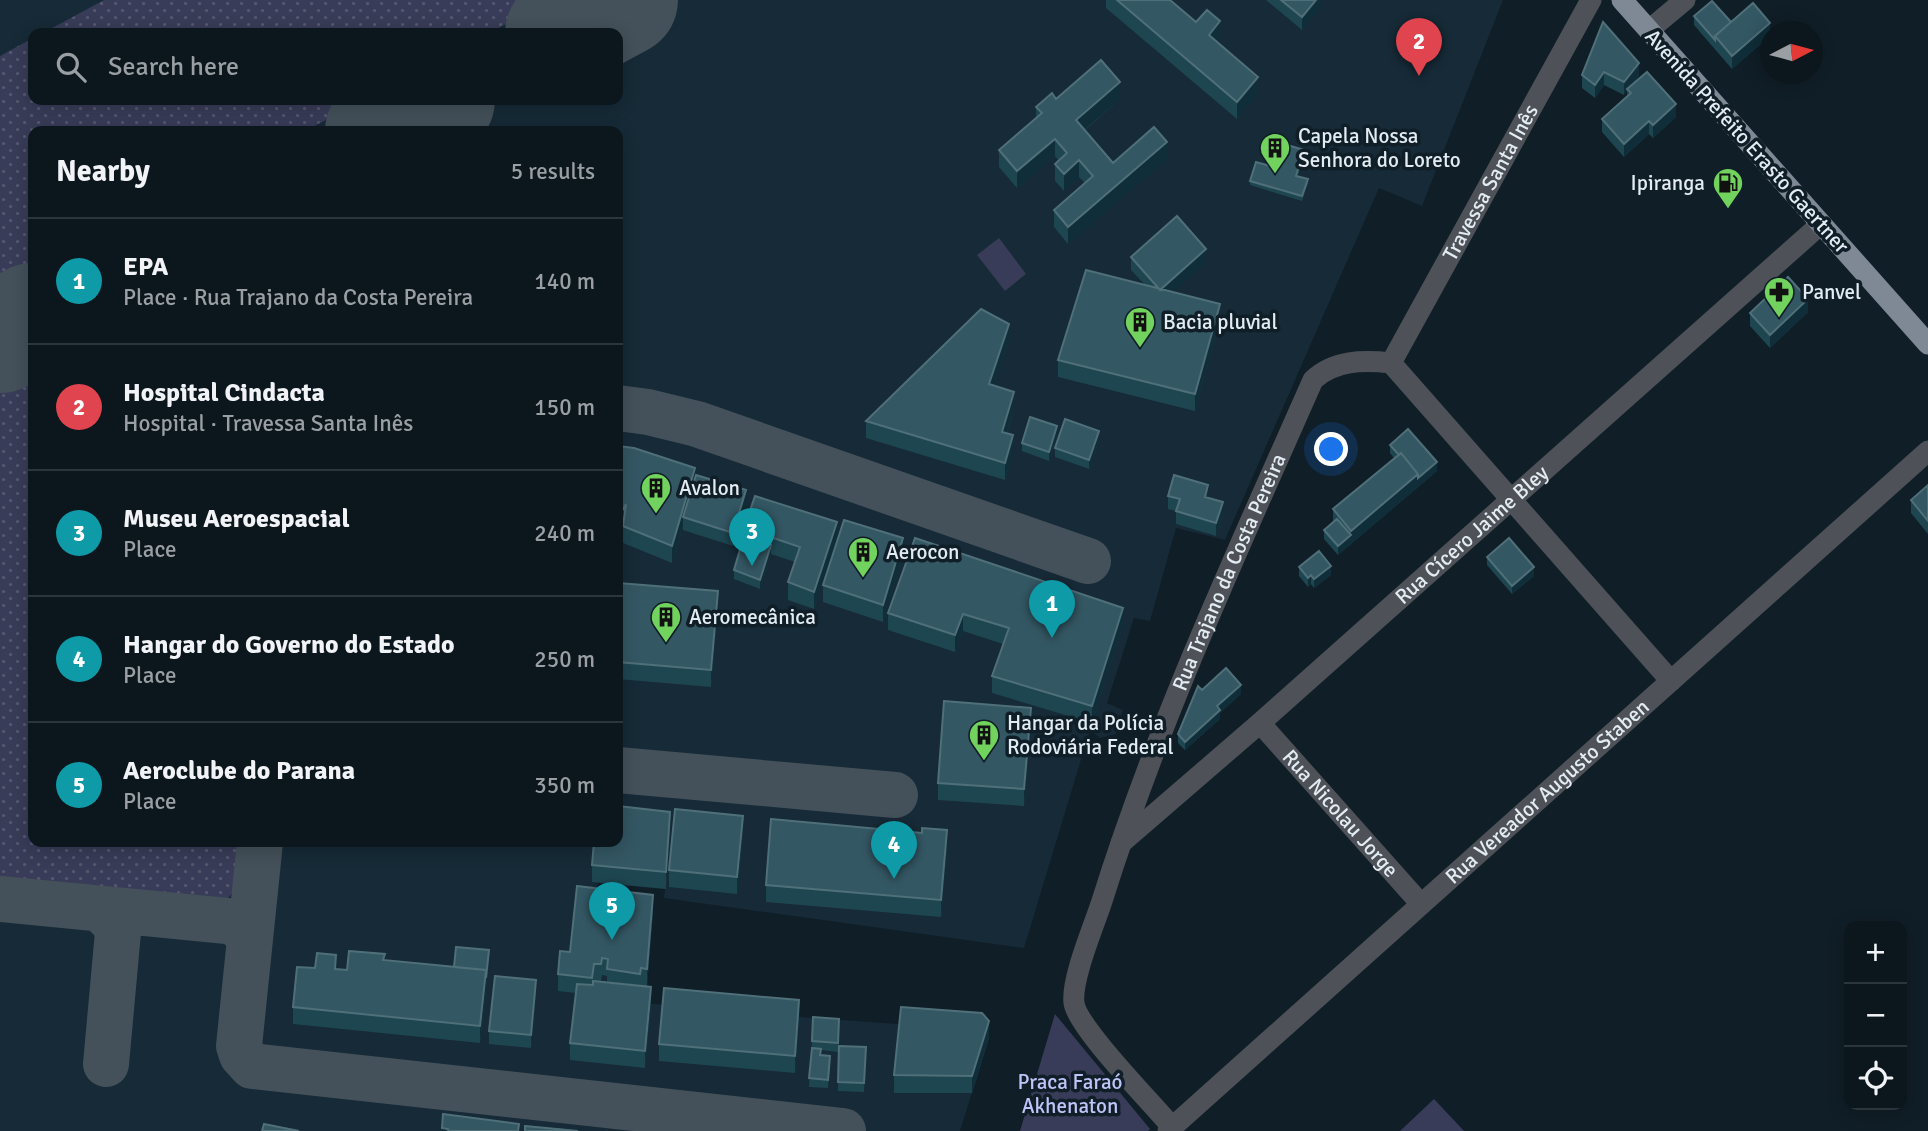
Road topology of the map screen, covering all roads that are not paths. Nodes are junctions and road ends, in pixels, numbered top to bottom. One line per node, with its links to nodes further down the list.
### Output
1 (1591, 0): 7 (street, Travessa Santa Inês)
2 (1622, 0): 4 (main road, Avenida Prefeito Erasto Gaertner)
3 (1685, 0): 4 (street)
4 (1649, 30): 5 (main road, Avenida Prefeito Erasto Gaertner)
5 (1821, 224): 6 (main road, Avenida Prefeito Erasto Gaertner); 9 (street, Rua Cícero Jaime Bley)
6 (1928, 344)
7 (1391, 363): 9 (street); 12 (street, Rua Trajano da Costa Pereira)
8 (1928, 451): 10 (street, Rua Vereador Augusto Staben)
9 (1511, 499): 10 (street); 11 (street, Rua Cícero Jaime Bley)
10 (1671, 681): 13 (street, Rua Vereador Augusto Staben)
11 (1260, 723): 12 (street, Rua Cícero Jaime Bley); 13 (street, Rua Nicolau Jorge)
12 (1121, 843): 14 (street, Rua Trajano da Costa Pereira)
13 (1421, 904): 14 (street, Rua Vereador Augusto Staben)
14 (1170, 1129)

